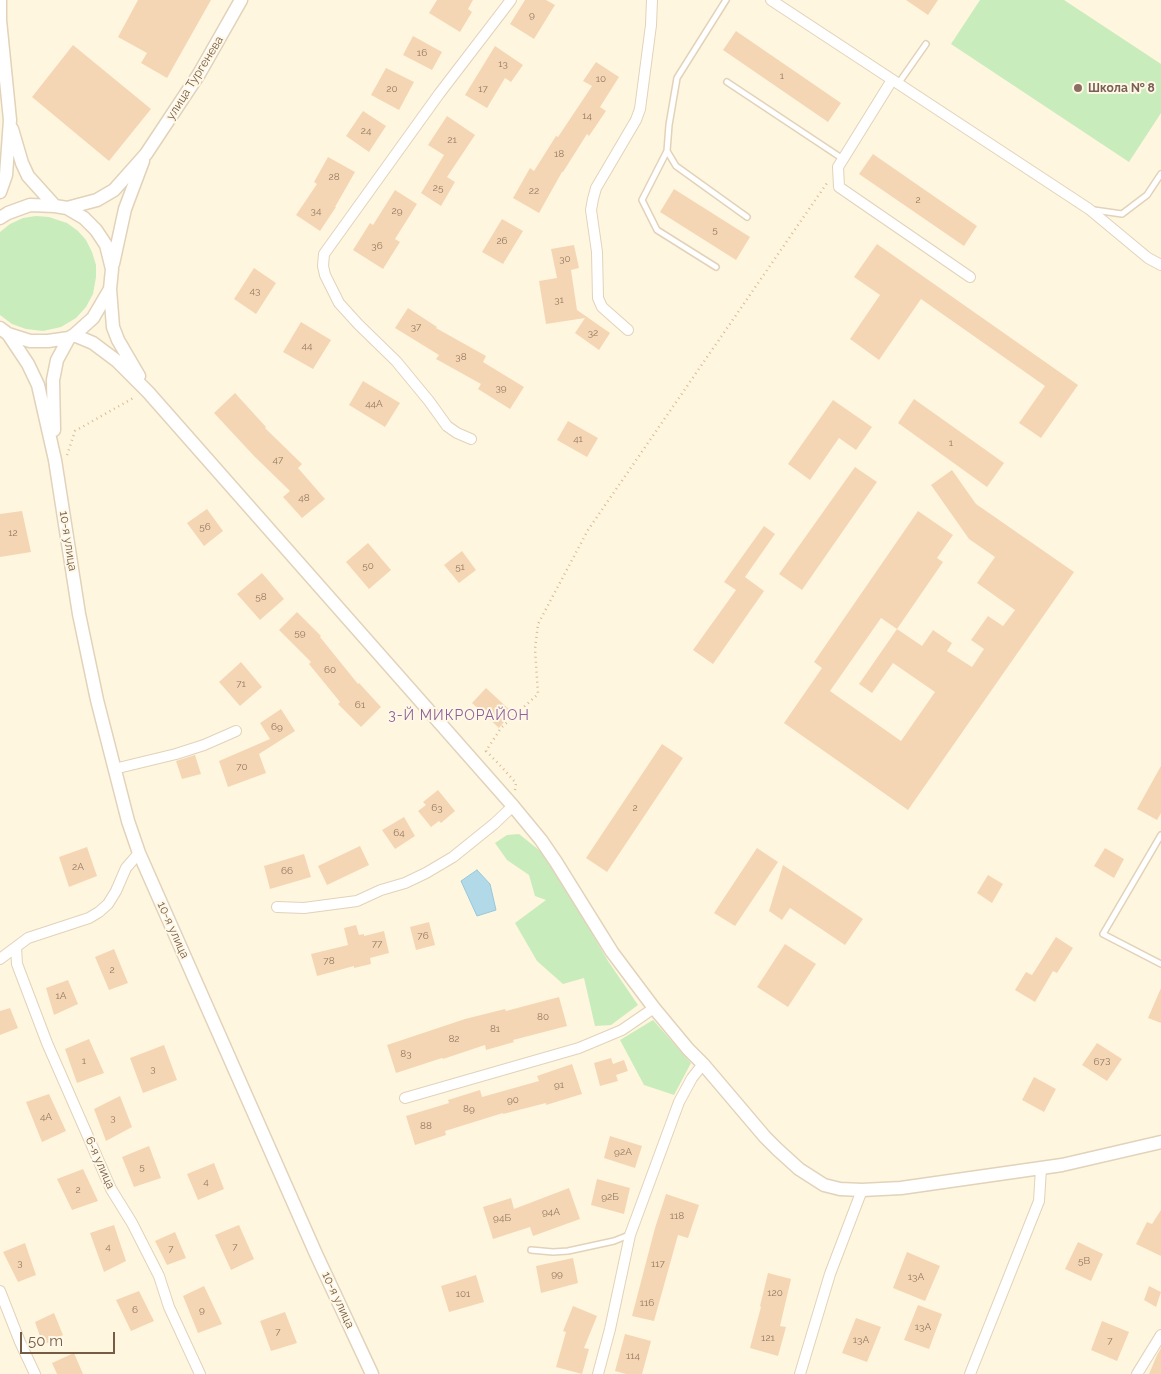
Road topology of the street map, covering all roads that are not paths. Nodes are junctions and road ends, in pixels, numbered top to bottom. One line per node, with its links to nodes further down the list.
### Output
1 (0, 0): 7 (street)
2 (241, 0): 13 (street, улица Тургенева)
3 (511, 0): 30 (street)
4 (652, 0): 26 (street)
5 (726, 0): 12 (lane)
6 (771, 0): 10 (street)
7 (0, 20): 11 (street)
8 (926, 44): 10 (lane)
9 (727, 82): 14 (lane)
10 (895, 82): 14 (street); 18 (street)
11 (10, 120): 16 (street); 17 (street)
12 (666, 151): 19 (lane); 22 (lane)
13 (146, 154): 17 (street, улица Тургенева); 23 (street, улица Тургенева)
14 (840, 163): 24 (street)
15 (1161, 174): 18 (lane)
16 (0, 192)
17 (61, 207): 20 (street); 23 (street)
18 (1089, 209): 21 (street)
19 (747, 217)
20 (0, 218)
21 (1161, 265)
22 (716, 267)
23 (112, 269): 25 (street)
24 (970, 277)
25 (110, 289): 28 (street, 10-я улица); 29 (street)
26 (628, 330)
27 (4, 331): 28 (street); 31 (street, 10-я улица)
28 (72, 336): 29 (street); 31 (street, 10-я улица)
29 (148, 392): 34 (street)
30 (471, 439)
31 (55, 460): 33 (street, 10-я улица)
32 (236, 731): 33 (street)
33 (114, 769): 36 (street, 10-я улица)
34 (513, 806): 37 (street); 41 (street)
35 (1161, 835): 40 (lane)
36 (139, 853): 38 (street); 53 (street, 10-я улица)
37 (277, 906)
38 (16, 947): 39 (street); 52 (street, 6-я улица)
39 (0, 959)
40 (1161, 964)
41 (654, 1008): 42 (street); 43 (street)
42 (703, 1064): 46 (street); 47 (street)
43 (405, 1098)
44 (1161, 1142): 45 (street)
45 (1041, 1168): 46 (street); 56 (street)
46 (862, 1190): 55 (street)
47 (630, 1235): 48 (lane); 54 (street)
48 (531, 1250)
49 (0, 1292): 51 (street)
50 (1161, 1335): 57 (street)
51 (35, 1374)
52 (200, 1374)
53 (372, 1374)
54 (598, 1374)
55 (800, 1374)
56 (970, 1374)
57 (1137, 1374)

